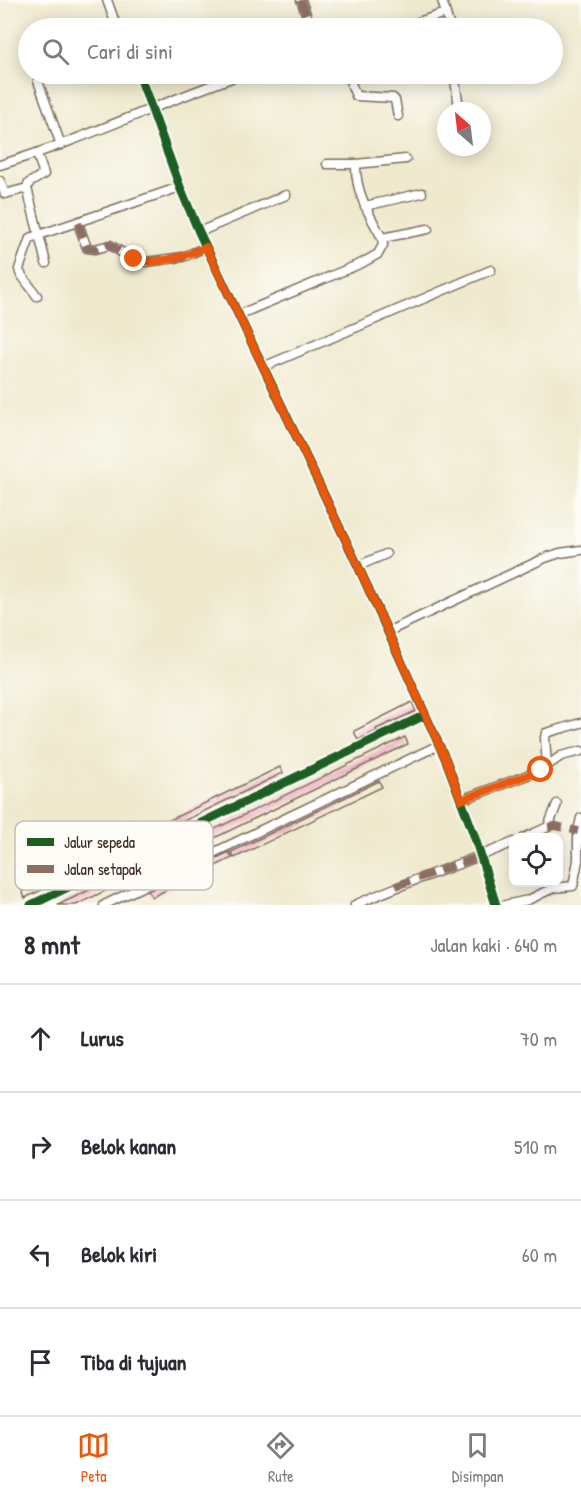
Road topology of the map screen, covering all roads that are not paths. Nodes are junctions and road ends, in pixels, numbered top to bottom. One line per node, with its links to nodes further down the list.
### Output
1 (107, 0): 5 (street)
2 (301, 0): 6 (street)
3 (442, 0): 4 (street)
4 (445, 13): 7 (street); 8 (street)
5 (113, 18)
6 (307, 18)
7 (430, 18)
8 (447, 18)
9 (39, 84): 17 (street)
10 (143, 84): 15 (street)
11 (217, 84): 15 (street)
12 (352, 84): 16 (street)
13 (456, 84): 14 (street)
14 (458, 102)
15 (153, 108): 17 (street); 24 (street)
16 (398, 116)
17 (61, 145): 18 (street)
18 (37, 154): 22 (street); 25 (street)
19 (406, 159): 21 (street)
20 (327, 164): 21 (street)
21 (356, 164): 28 (street)
22 (0, 165)
23 (0, 181): 25 (street)
24 (180, 187): 29 (street); 31 (street)
25 (27, 188): 32 (street)
26 (422, 193): 28 (street)
27 (286, 195): 31 (street)
28 (364, 206): 33 (street)
29 (78, 223): 32 (street); 34 (street)
30 (428, 229): 33 (street)
31 (199, 232): 34 (street)
32 (39, 235): 35 (street); 37 (street)
33 (382, 238): 38 (street)
34 (206, 247): 38 (street)
35 (46, 263)
36 (491, 270): 39 (street)
37 (37, 296)
38 (238, 315): 39 (street)
39 (263, 367): 42 (street)
40 (581, 550): 43 (street)
41 (386, 554): 42 (street)
42 (358, 566): 43 (street)
43 (387, 632): 44 (street)
44 (425, 714): 46 (street); 52 (street)
45 (581, 723): 48 (street)
46 (439, 744): 49 (street); 55 (street)
47 (581, 751): 48 (street)
48 (547, 766): 49 (street)
49 (461, 800): 56 (street)
50 (557, 804): 53 (street)
51 (581, 818): 63 (street)
52 (204, 821)
53 (534, 833)
54 (509, 844): 56 (street)
55 (213, 853)
56 (481, 856): 61 (street); 62 (street)
57 (62, 890): 59 (street)
58 (135, 890): 60 (street)
59 (31, 905)
60 (104, 905)
61 (355, 905)
62 (496, 905)
63 (505, 905)

